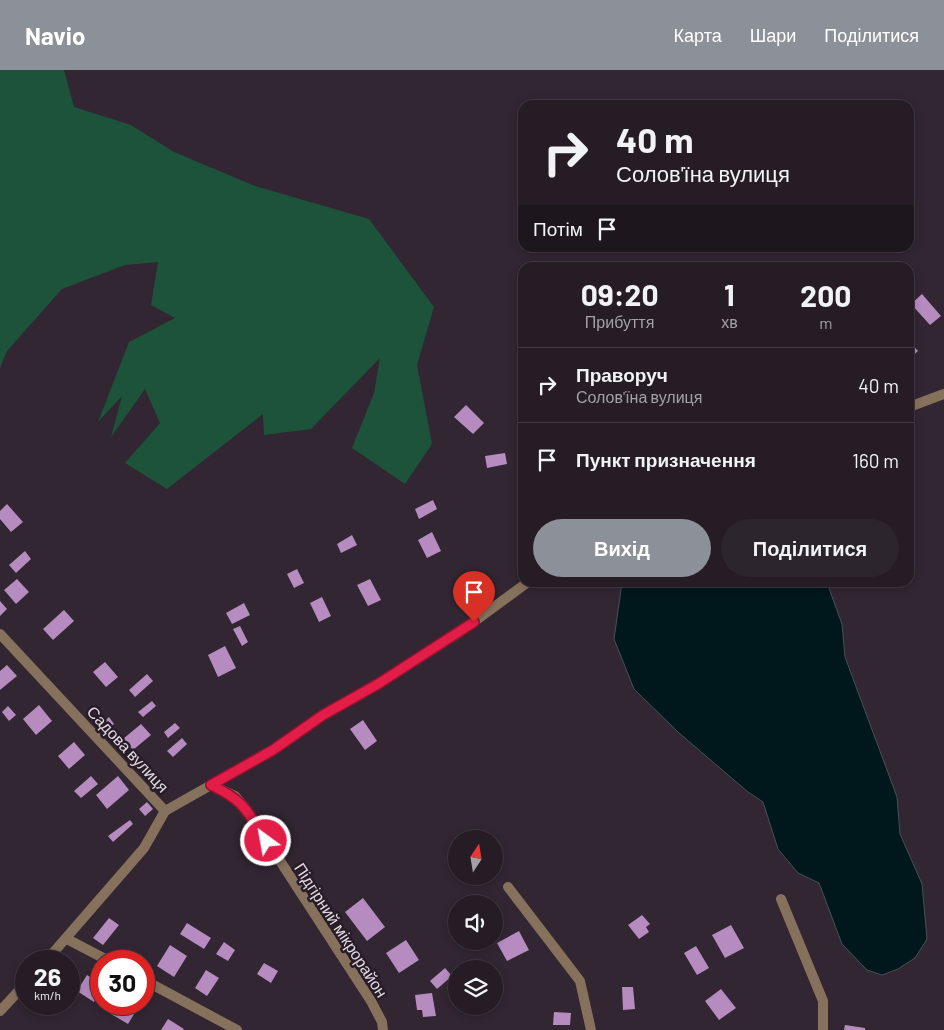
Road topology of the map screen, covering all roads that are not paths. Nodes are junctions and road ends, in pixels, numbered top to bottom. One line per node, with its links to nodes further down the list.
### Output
1 (944, 394): 2 (street)
2 (914, 405)
3 (521, 587): 5 (street)
4 (0, 634): 6 (street, Садова вулиця)
5 (211, 785): 6 (street); 16 (street, Підгірний мікрорайон)
6 (165, 811): 9 (street, Садова вулиця)
7 (508, 887): 17 (street)
8 (781, 899): 18 (street)
9 (67, 939): 10 (street, Садова вулиця); 11 (street)
10 (56, 950)
11 (90, 951)
12 (155, 986): 15 (street)
13 (15, 995): 14 (street)
14 (0, 1011)
15 (238, 1030)
16 (383, 1030)
17 (592, 1030)
18 (823, 1030)

